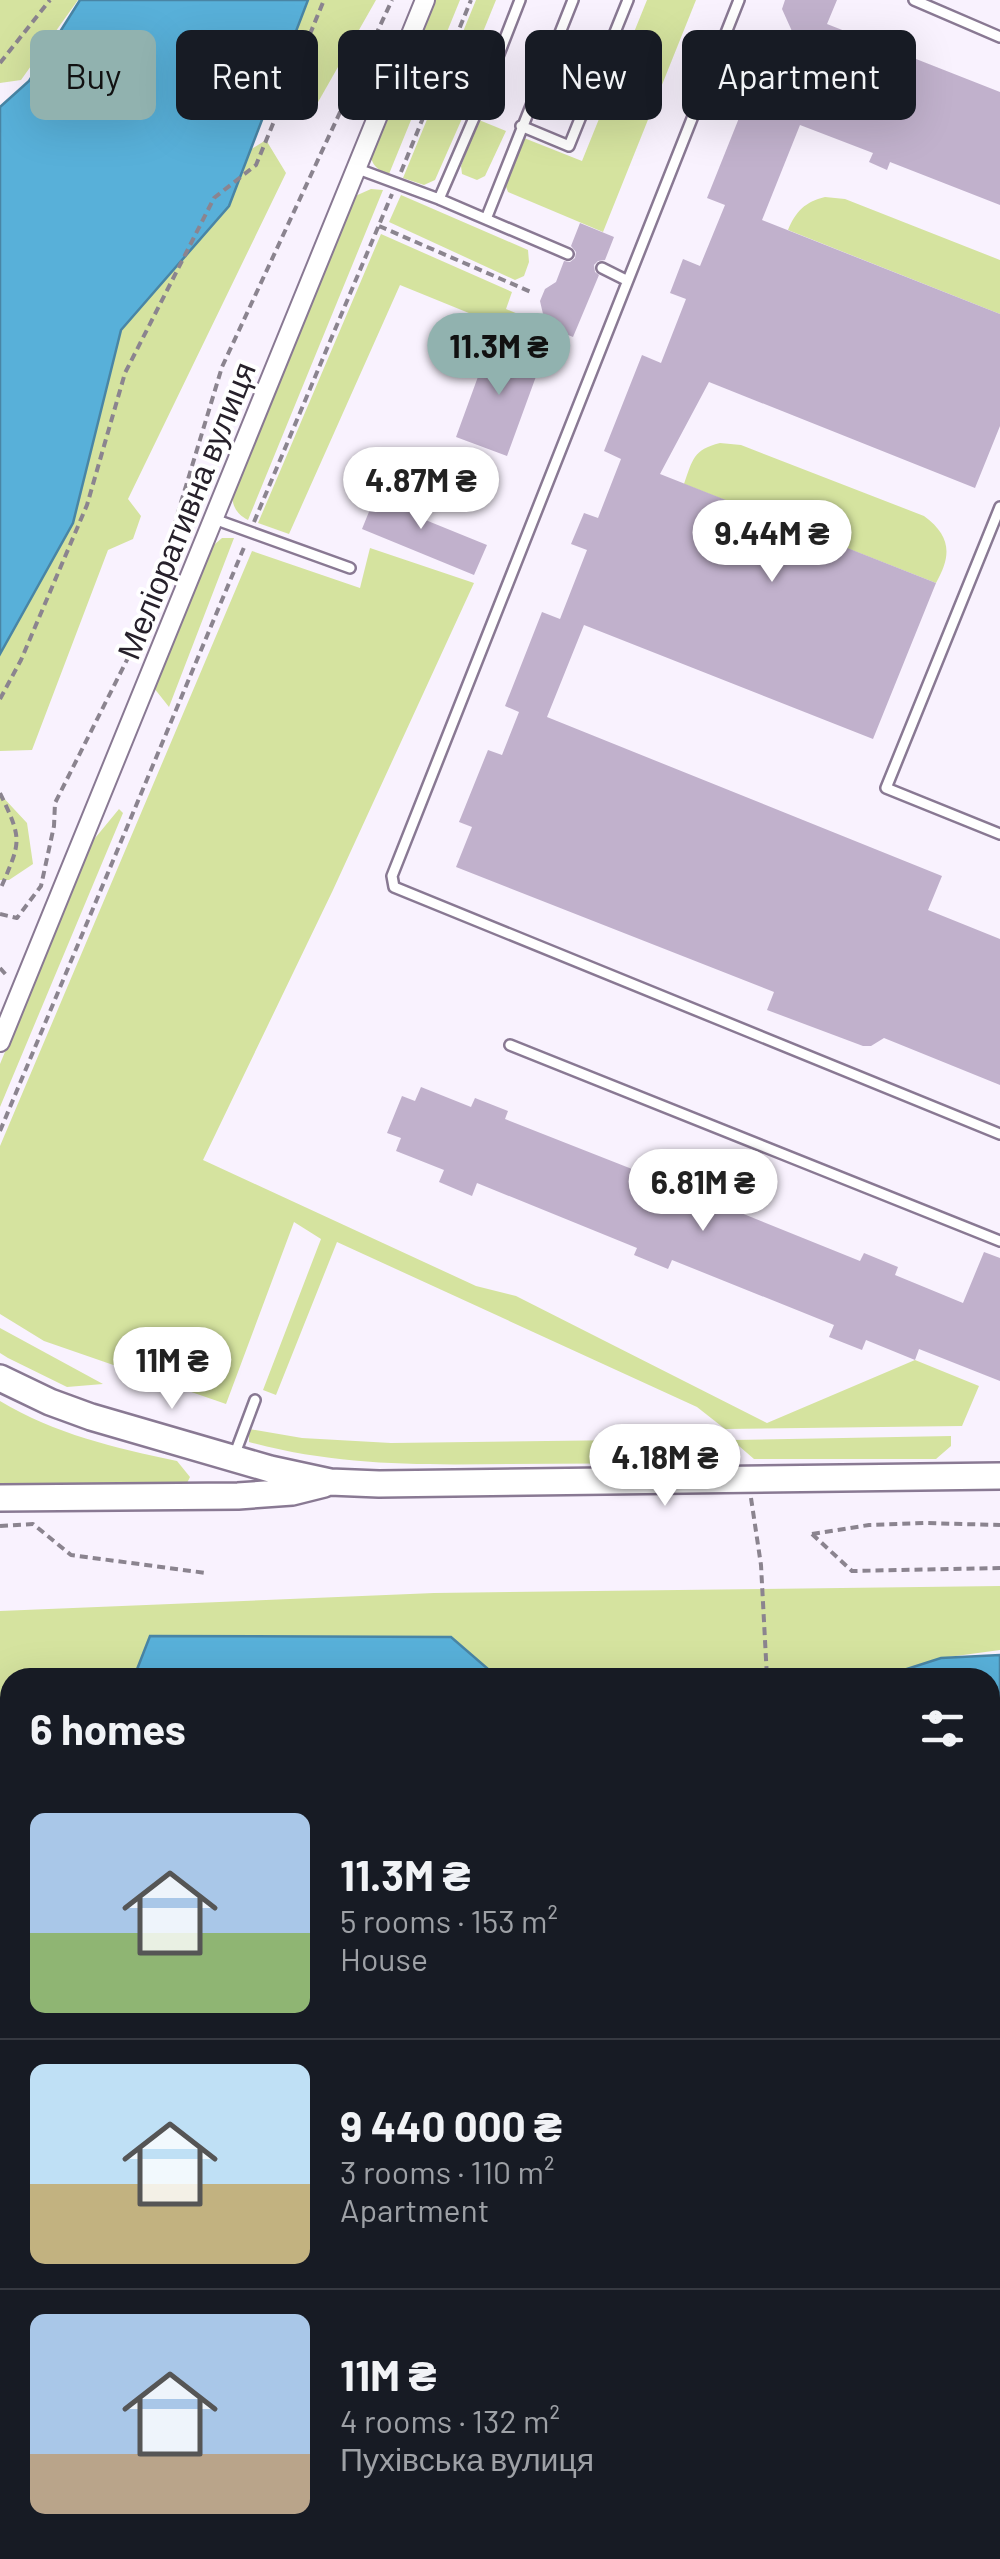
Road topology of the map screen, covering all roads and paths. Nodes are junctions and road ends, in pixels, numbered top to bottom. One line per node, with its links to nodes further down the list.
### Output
1 (50, 0): 12 (path)
2 (324, 0): 27 (path)
3 (392, 0): 31 (path)
4 (425, 0): 14 (street, Меліоративна вулиця)
5 (470, 0): 15 (path)
6 (520, 0): 16 (lane)
7 (572, 0): 13 (lane)
8 (628, 0): 13 (lane)
9 (739, 0): 21 (lane)
10 (914, 0): 11 (lane)
11 (1000, 36)
12 (0, 63)
13 (522, 126): 17 (lane)
14 (358, 169): 15 (lane); 24 (street, Меліоративна вулиця)
15 (397, 184): 16 (lane); 18 (path)
16 (439, 200): 17 (lane)
17 (486, 219): 19 (lane)
18 (379, 226): 22 (path); 25 (path)
19 (568, 254)
20 (602, 268): 21 (lane)
21 (626, 280): 35 (lane)
22 (530, 292)
23 (1000, 507): 29 (lane)
24 (214, 519): 25 (lane); 32 (street, Меліоративна вулиця)
25 (250, 532): 26 (lane); 34 (path)
26 (350, 568)
27 (0, 699)
28 (0, 793): 30 (path)
29 (1000, 834)
30 (0, 890)
31 (0, 914)
32 (0, 1042)
33 (510, 1044): 36 (lane)
34 (0, 1132)
35 (1000, 1134)
36 (1000, 1241)
37 (0, 1378): 39 (street)
38 (255, 1400): 39 (lane)
39 (233, 1458): 42 (street)
40 (1000, 1476): 41 (street)
41 (748, 1481): 42 (street); 48 (path)
42 (330, 1482): 43 (street)
43 (0, 1498)
44 (1000, 1524): 46 (path)
45 (0, 1526): 47 (path)
46 (1000, 1568)
47 (206, 1572)
48 (766, 1668)

